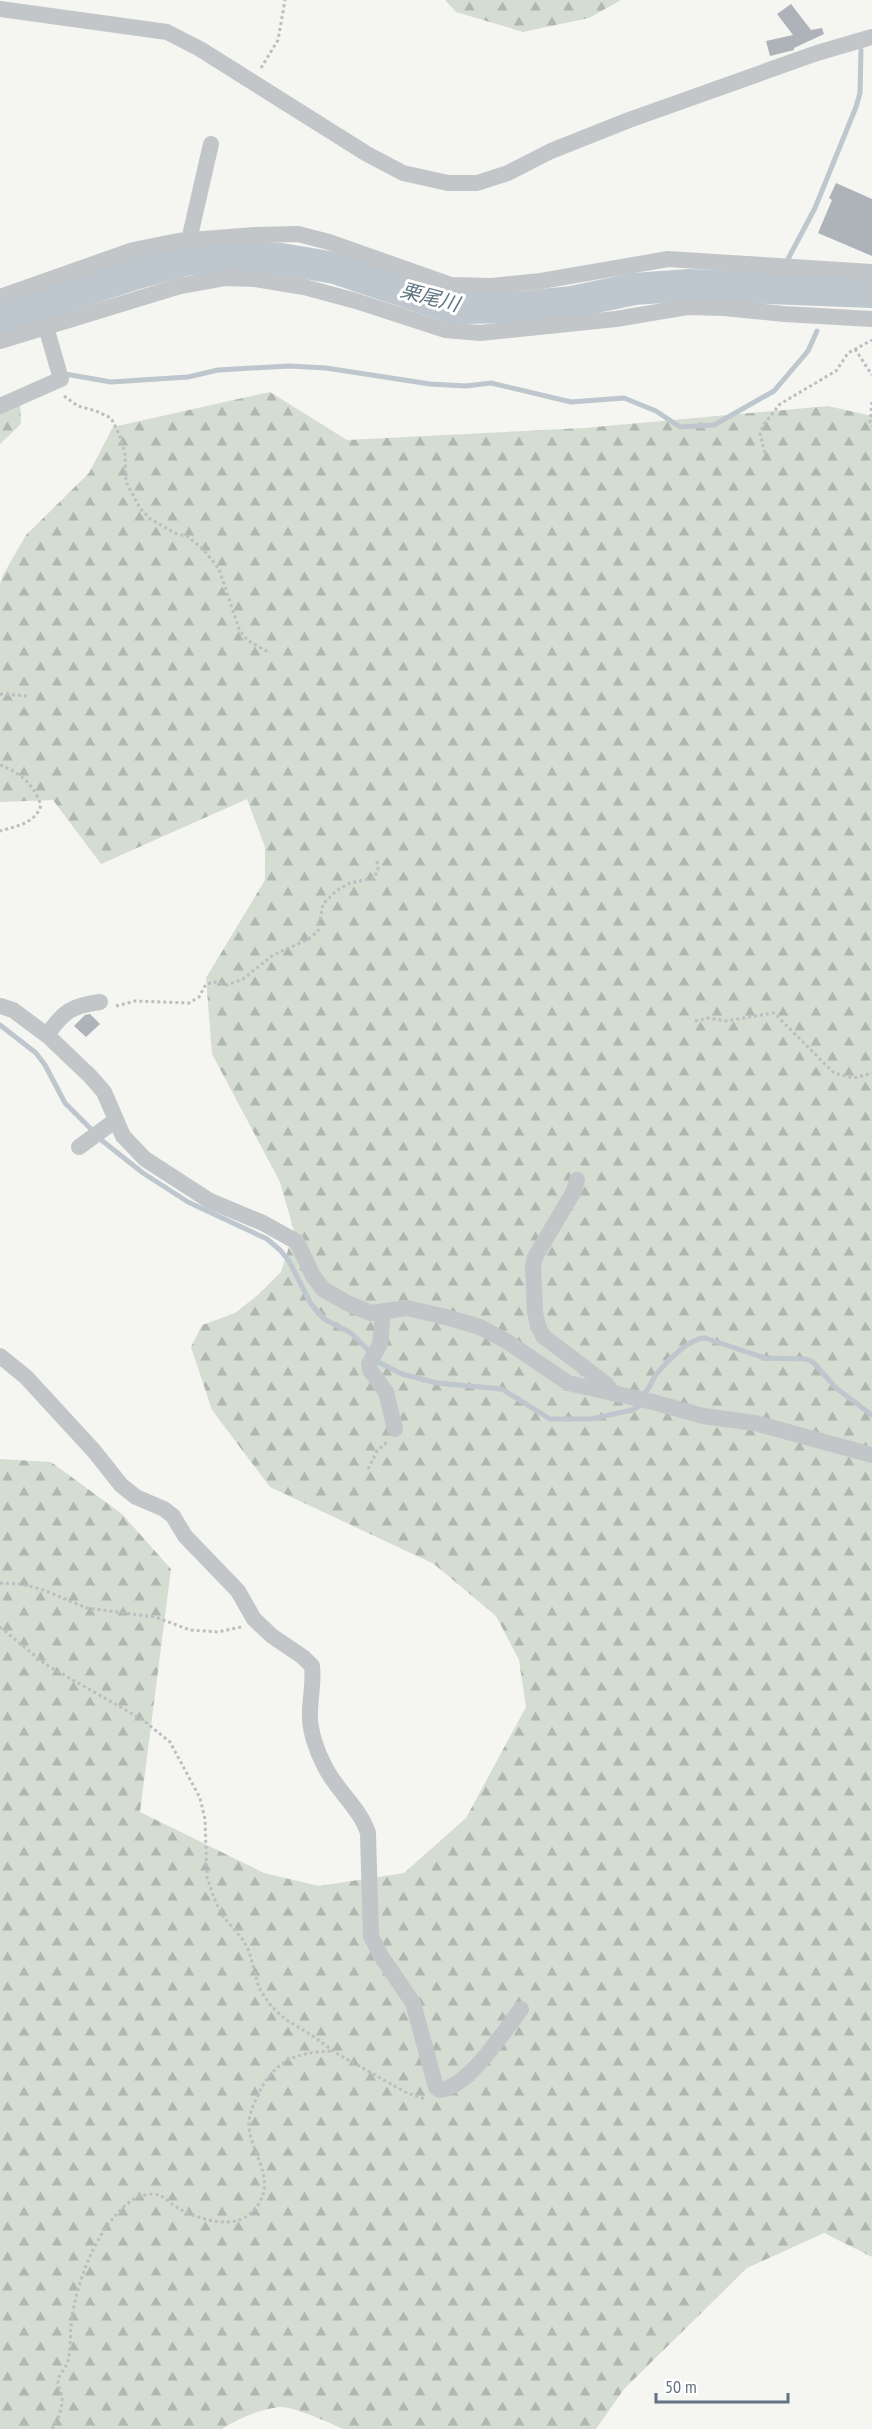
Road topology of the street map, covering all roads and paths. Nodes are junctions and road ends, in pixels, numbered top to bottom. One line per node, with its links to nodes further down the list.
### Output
1 (285, 0): 4 (path)
2 (0, 9): 4 (street)
3 (872, 38): 4 (street)
4 (252, 82)
5 (211, 144): 6 (street)
6 (189, 240): 7 (street); 8 (street)
7 (872, 272)
8 (0, 297)
9 (872, 320): 10 (street)
10 (46, 327): 12 (street); 15 (street)
11 (872, 340): 13 (path)
12 (0, 341)
13 (855, 349): 14 (path); 19 (path)
14 (872, 375)
15 (51, 384): 17 (street); 20 (path)
16 (872, 402): 18 (path)
17 (0, 406)
18 (872, 426)
19 (765, 453)
20 (270, 653)
21 (0, 694): 22 (path)
22 (28, 696)
23 (0, 765): 24 (path)
24 (0, 831)
25 (377, 861): 26 (path)
26 (100, 1002): 29 (street)
27 (0, 1006): 29 (street)
28 (695, 1021): 30 (path)
29 (47, 1035): 31 (street)
30 (872, 1073)
31 (116, 1120): 32 (street); 34 (street)
32 (79, 1148)
33 (578, 1180): 36 (street)
34 (383, 1312): 36 (street); 37 (street)
35 (0, 1356): 41 (street)
36 (613, 1393): 38 (street)
37 (395, 1429): 39 (path)
38 (872, 1455)
39 (368, 1469)
40 (0, 1583): 41 (path)
41 (257, 1622): 45 (street)
42 (0, 1627): 44 (path)
43 (521, 2009): 45 (street)
44 (333, 2051): 45 (path); 46 (path)
45 (443, 2090)
46 (52, 2429)

